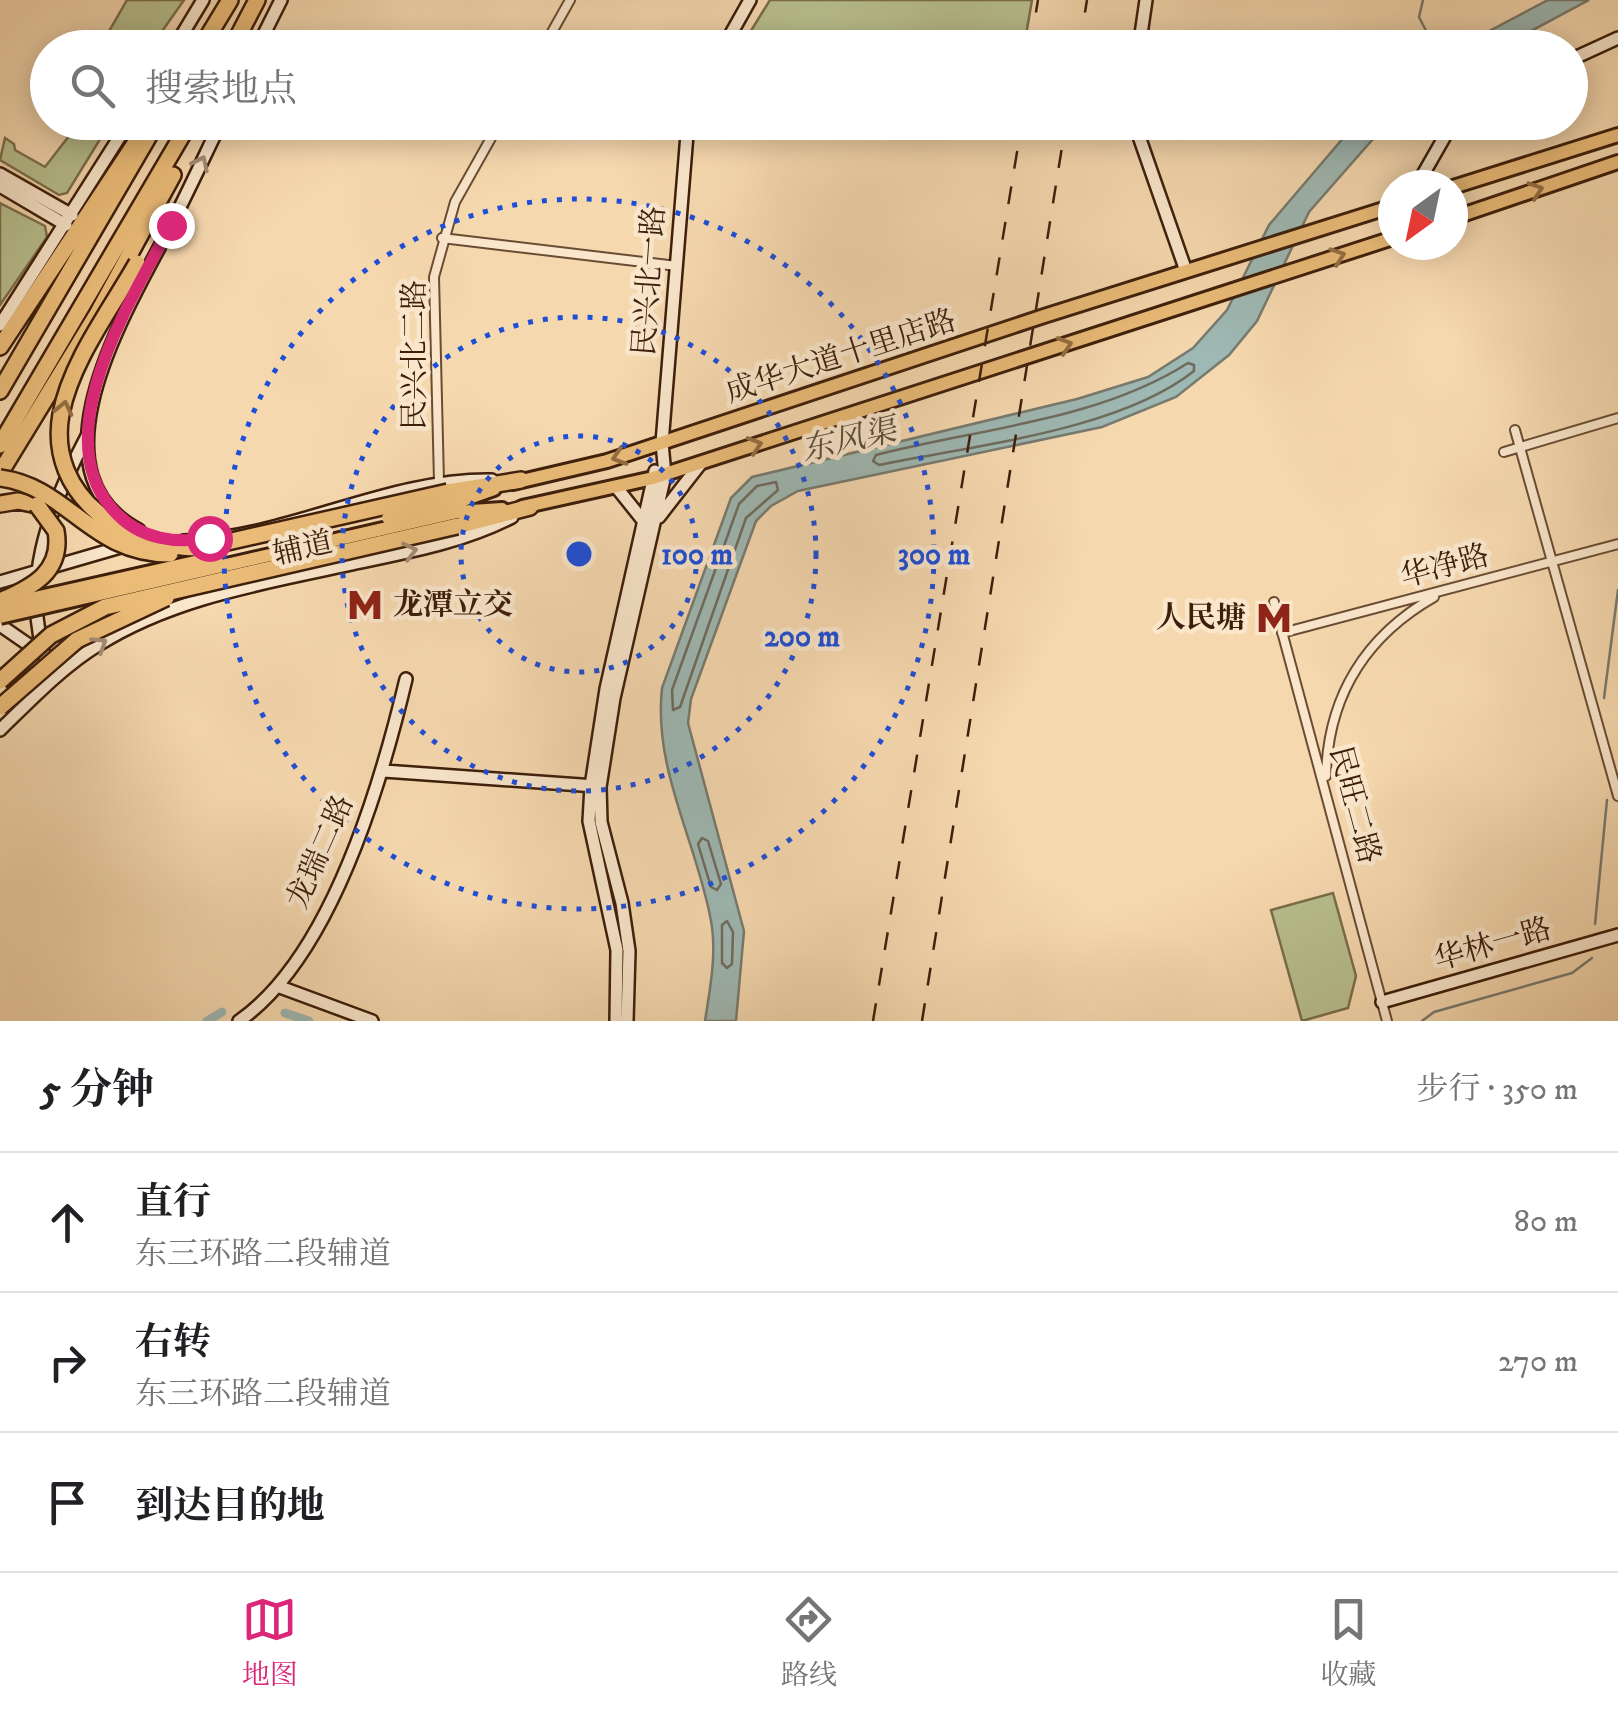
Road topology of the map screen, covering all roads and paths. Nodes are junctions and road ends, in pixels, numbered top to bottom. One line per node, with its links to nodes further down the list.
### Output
1 (203, 0): 8 (street)
2 (230, 0): 9 (highway)
3 (257, 0): 10 (highway)
4 (281, 0): 11 (street)
5 (570, 0): 12 (street)
6 (750, 0): 13 (street)
7 (1146, 0): 14 (street)
8 (185, 30)
9 (212, 30)
10 (241, 30)
11 (266, 30)
12 (553, 30)
13 (732, 30)
14 (1142, 30)
15 (1618, 38): 16 (street)
16 (1588, 52)
17 (1618, 135): 31 (main road)
18 (119, 140): 35 (street)
19 (139, 140): 35 (highway)
20 (144, 140): 43 (highway)
21 (183, 140): 38 (highway)
22 (185, 140): 38 (highway)
23 (212, 140): 46 (street, one-way to 23)
24 (490, 140): 36 (street, 民兴北二路)
25 (687, 140): 39 (street, 民兴北一路)
26 (1140, 140): 40 (street)
27 (1443, 140): 29 (street)
28 (1618, 162): 34 (main road, one-way to 28)
29 (1426, 170)
30 (0, 174): 35 (street)
31 (1468, 183)
32 (0, 186): 35 (street)
33 (1378, 211): 40 (main road, 成华大道十里店路)
34 (1468, 213)
35 (71, 223): 41 (street); 42 (highway)
36 (442, 238): 39 (street); 56 (street, 民兴北二路)
37 (1378, 243): 51 (main road, 成华大道十里店路, one-way to 37)
38 (125, 259): 48 (highway); 52 (highway); 62 (highway, one-way to 38, bridge)
39 (677, 266): 47 (street, 民兴北一路)
40 (1186, 271): 47 (main road, 成华大道十里店路)
41 (0, 325)
42 (0, 347)
43 (0, 391)
44 (1618, 418): 49 (street)
45 (1515, 430): 49 (street)
46 (89, 432): 60 (street); 64 (street)
47 (662, 443): 53 (street, 民兴北一路); 54 (main road, 成华大道十里店路, one-way to 54)
48 (0, 445)
49 (1520, 448): 50 (street); 63 (street)
50 (1504, 452)
51 (702, 462): 53 (main road, 成华大道十里店路); 59 (street)
52 (0, 476): 62 (highway, bridge)
53 (659, 477): 55 (main road, 成华大道十里店路); 59 (street, 民兴北一路)
54 (521, 480): 56 (highway)
55 (618, 488): 58 (main road, 成华大道十里店路); 59 (street)
56 (451, 503): 58 (highway); 60 (street); 62 (highway, bridge); 66 (highway, bridge); 69 (main road, bridge); 70 (main road, bridge)
57 (0, 504): 69 (highway, bridge)
58 (530, 507): 74 (street, 辅道, one-way to 58)
59 (649, 524): 81 (street, 民兴北一路)
60 (166, 540): 64 (street)
61 (1618, 544): 63 (street, 华净路)
62 (201, 548)
63 (1552, 562): 67 (street, 华净路); 82 (street)
64 (36, 569): 65 (street); 73 (street)
65 (0, 582)
66 (192, 586): 76 (highway, bridge); 77 (highway, bridge)
67 (1452, 588): 72 (street, 华净路); 80 (street)
68 (1274, 602): 72 (street, 民旺二路)
69 (0, 604)
70 (0, 617)
71 (0, 625): 73 (street)
72 (1282, 633): 80 (street, 民旺二路)
73 (43, 654): 74 (street)
74 (52, 679): 78 (street, 辅道)
75 (406, 679): 79 (street, 龙瑞二路)
76 (0, 681)
77 (0, 707)
78 (0, 730)
79 (384, 771): 81 (street); 84 (street, 龙瑞二路)
80 (1326, 784): 85 (street, 民旺二路)
81 (595, 786): 88 (street); 89 (street)
82 (1618, 796)
83 (1618, 935): 85 (street, 华林一路)
84 (280, 987): 86 (street, 龙瑞二路); 87 (street)
85 (1382, 1002): 90 (street, 民旺二路)
86 (239, 1021)
87 (372, 1021)
88 (616, 1021)
89 (627, 1021)
90 (1387, 1021)

